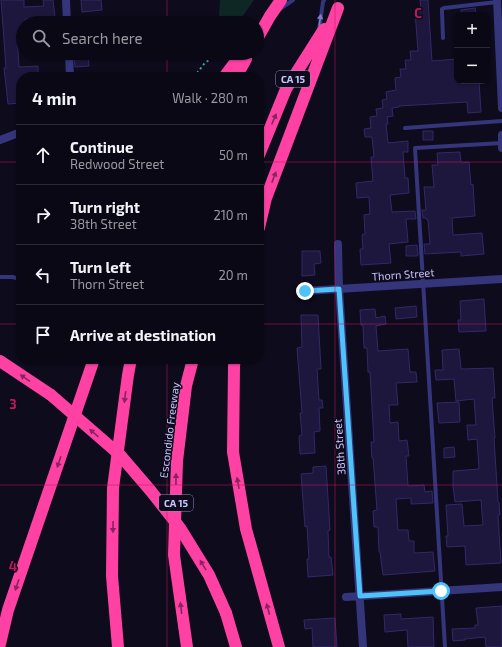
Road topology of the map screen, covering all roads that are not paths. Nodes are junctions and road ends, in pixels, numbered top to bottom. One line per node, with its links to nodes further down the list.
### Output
1 (66, 0): 7 (street)
2 (281, 0): 8 (highway)
3 (293, 0): 8 (lane)
4 (324, 0): 12 (lane, one-way to 4)
5 (497, 1): 11 (lane); 19 (street)
6 (341, 4): 12 (highway, CA 15); 28 (highway, one-way to 6)
7 (67, 16)
8 (270, 16): 9 (highway); 10 (highway)
9 (264, 24)
10 (264, 27)
11 (443, 38)
12 (318, 40): 25 (highway, CA 15, one-way to 12)
13 (69, 60): 16 (street)
14 (237, 60): 17 (highway)
15 (245, 60): 18 (highway)
16 (70, 72)
17 (228, 72)
18 (239, 72)
19 (502, 108)
20 (502, 121): 21 (lane)
21 (405, 128)
22 (16, 134): 24 (street)
23 (502, 135): 26 (street)
24 (0, 140)
25 (264, 143)
26 (502, 143): 27 (street); 33 (lane)
27 (502, 148)
28 (264, 207)
29 (338, 244): 34 (street, 38th Street)
30 (0, 277): 31 (lane)
31 (16, 278)
32 (502, 279): 33 (street, Thorn Street)
33 (423, 284): 34 (street, Thorn Street); 42 (lane)
34 (339, 289): 35 (street, Thorn Street); 43 (street, 38th Street)
35 (305, 291)
36 (0, 361): 48 (highway, one-way to 36, bridge)
37 (92, 364): 45 (highway, one-way to 45)
38 (131, 364): 46 (highway, one-way to 46)
39 (192, 364): 47 (highway, Escondido Freeway / CA 15, one-way to 39)
40 (234, 364): 49 (highway, one-way to 40)
41 (502, 587): 42 (street)
42 (441, 591): 43 (street); 51 (lane)
43 (360, 596): 44 (street); 50 (street, 38th Street)
44 (346, 597)
45 (0, 644)
46 (118, 647)
47 (187, 647)
48 (236, 647)
49 (278, 647)
50 (363, 647)
51 (445, 647)

